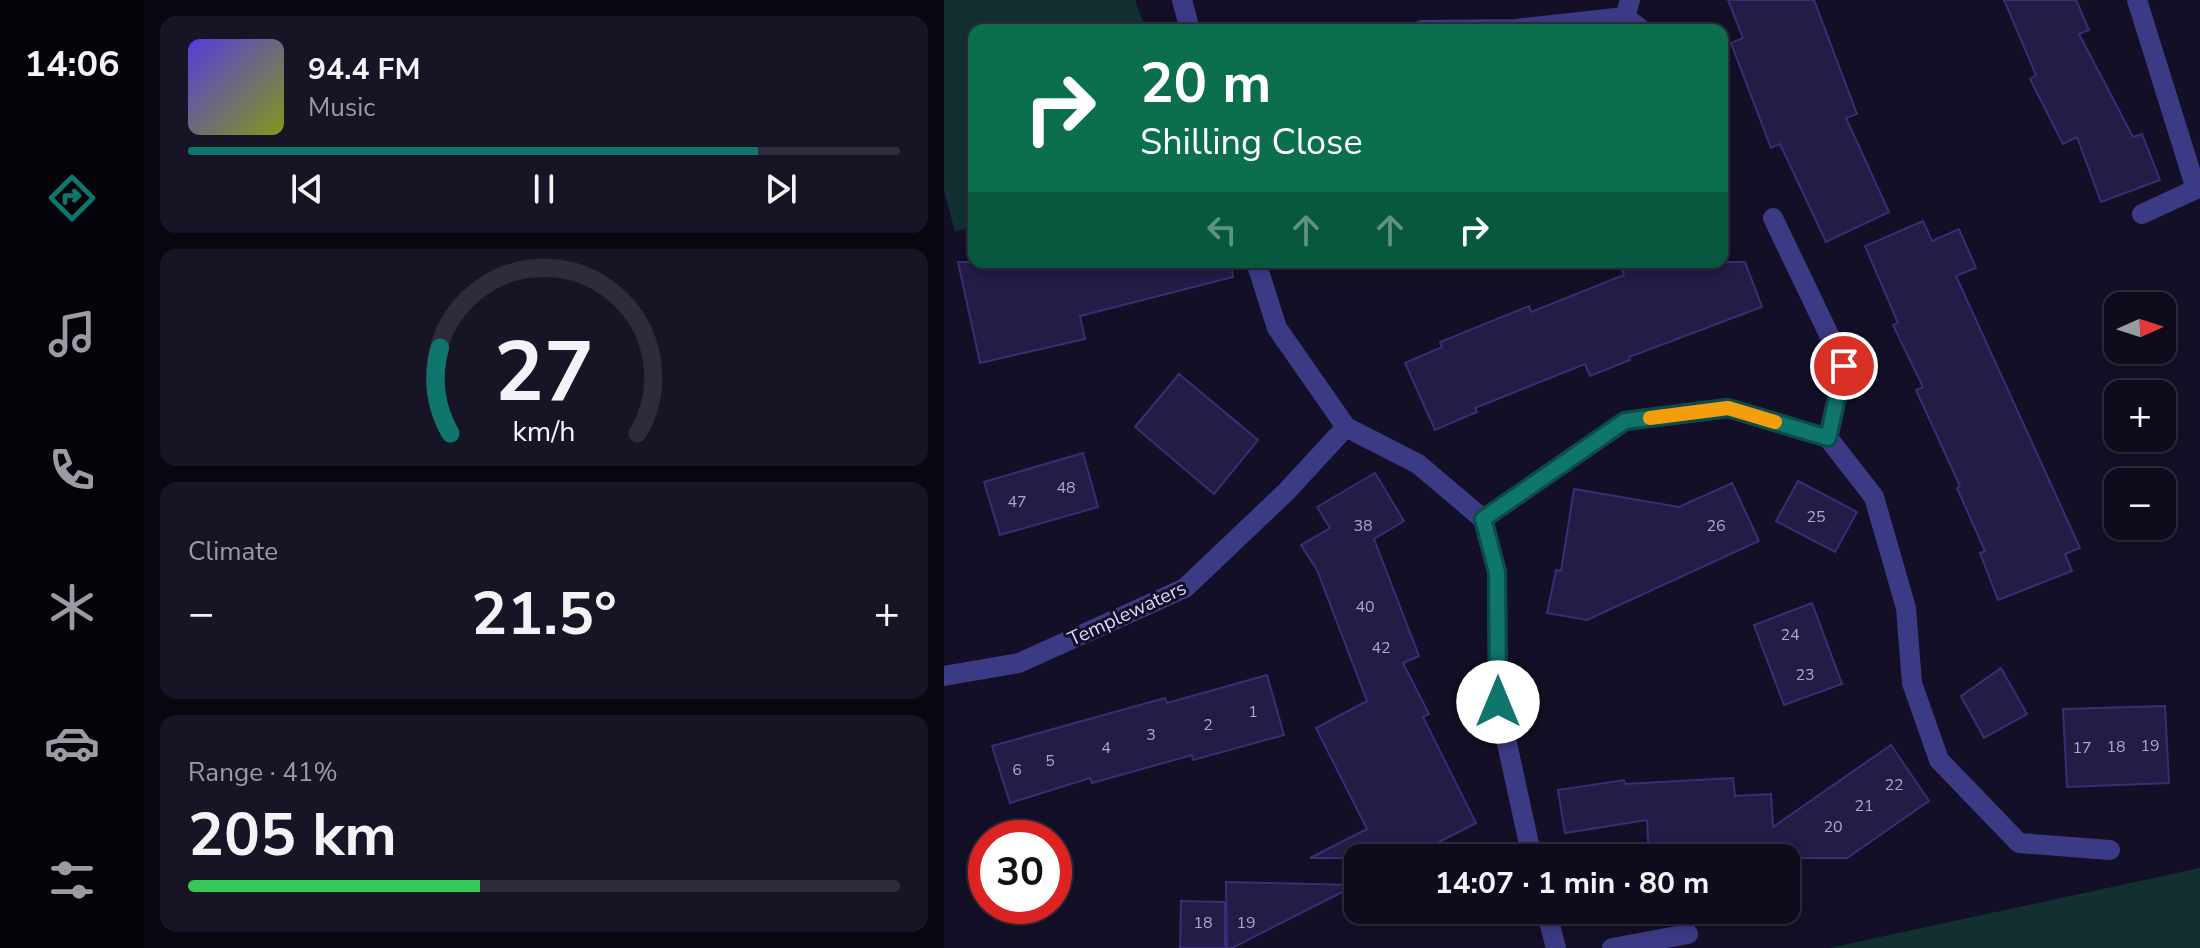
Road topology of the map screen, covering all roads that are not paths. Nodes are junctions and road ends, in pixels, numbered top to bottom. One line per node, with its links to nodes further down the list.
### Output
1 (1182, 0): 4 (street)
2 (2137, 0): 6 (street)
3 (1632, 16): 5 (street)
4 (1188, 24)
5 (1560, 24)
6 (2142, 214)
7 (1773, 218): 10 (street)
8 (1258, 268): 9 (street)
9 (1346, 427): 11 (street); 12 (street, Templewaters)
10 (1828, 438): 11 (street); 14 (street)
11 (1483, 519): 13 (street)
12 (944, 676)
13 (1529, 844)
14 (2110, 850)
15 (1550, 924): 17 (street)
16 (1688, 934): 18 (street)
17 (1556, 948)
18 (1612, 948)

